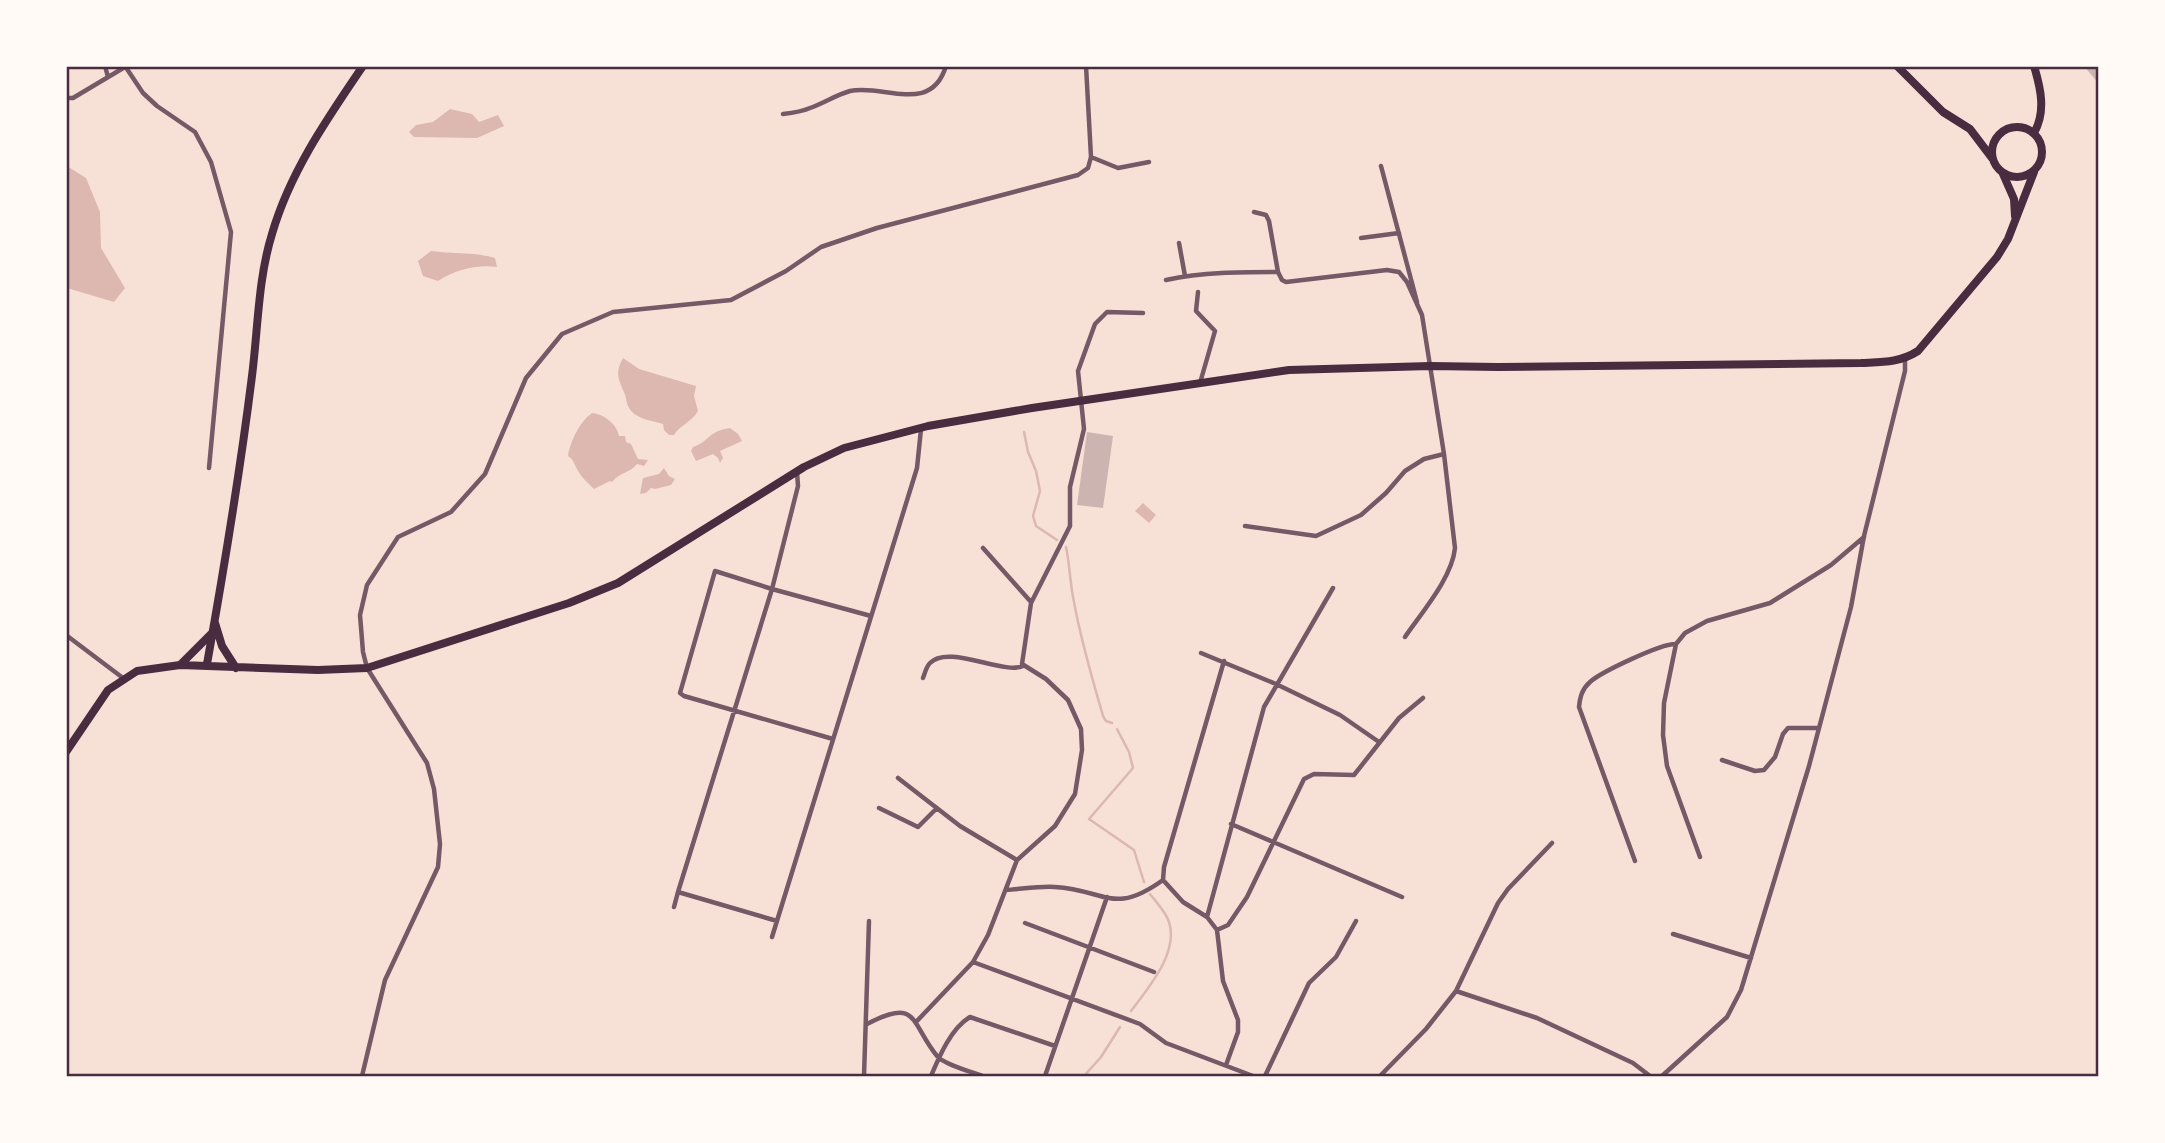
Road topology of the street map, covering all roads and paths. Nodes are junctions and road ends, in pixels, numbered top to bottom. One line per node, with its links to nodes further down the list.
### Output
1 (106, 66): 8 (street)
2 (363, 66): 44 (main road)
3 (946, 66): 10 (street)
4 (1086, 66): 12 (street)
5 (1897, 66): 13 (main road)
6 (2034, 66): 11 (main road)
7 (125, 67): 8 (street); 35 (street)
8 (108, 78): 9 (street)
9 (66, 98)
10 (783, 114)
11 (2034, 133): 13 (main road); 16 (main road)
12 (1091, 157): 14 (street); 55 (street)
13 (1992, 158): 17 (main road)
14 (1149, 162)
15 (1381, 166): 20 (street)
16 (2034, 172): 17 (main road); 19 (main road)
17 (2003, 174): 19 (main road)
18 (1254, 212): 23 (street)
19 (2016, 219): 29 (main road)
20 (1399, 233): 21 (street); 27 (street)
21 (1361, 237)
22 (1179, 243): 24 (street)
23 (1278, 272): 24 (street); 27 (street)
24 (1185, 276): 25 (street)
25 (1167, 280)
26 (1198, 292): 31 (street)
27 (1417, 303): 30 (street)
28 (1143, 313): 32 (street)
29 (1905, 359): 30 (main road); 38 (street)
30 (1430, 366): 31 (main road); 34 (street)
31 (1199, 384): 32 (main road)
32 (1083, 401): 33 (main road); 42 (street)
33 (921, 428): 36 (main road); 43 (street)
34 (1444, 454): 37 (street); 47 (street)
35 (209, 468)
36 (797, 471): 41 (street); 55 (main road)
37 (1245, 526)
38 (1864, 536): 48 (street); 61 (street)
39 (983, 548): 42 (street)
40 (1333, 588): 58 (street)
41 (772, 589): 43 (street); 60 (street); 60 (street)
42 (1031, 602): 53 (street)
43 (871, 615): 62 (street)
44 (214, 621): 45 (main road); 54 (main road)
45 (212, 633): 51 (main road); 52 (main road)
46 (66, 635): 56 (street)
47 (1405, 637)
48 (1676, 645): 72 (street); 74 (street)
49 (1201, 653): 50 (street)
50 (1224, 661): 58 (street); 75 (street)
51 (180, 664): 52 (main road); 56 (main road)
52 (207, 664): 54 (main road)
53 (1023, 666): 57 (street); 73 (street)
54 (236, 668): 55 (main road)
55 (367, 668): 100 (street)
56 (123, 678): 64 (main road)
57 (923, 678)
58 (1276, 684): 63 (street); 69 (street)
59 (1423, 698): 63 (street)
60 (734, 710): 62 (street); 77 (street)
61 (1819, 728): 65 (street); 90 (street)
62 (833, 739): 82 (street)
63 (1379, 742): 70 (street)
64 (66, 752)
65 (1722, 760)
66 (898, 778): 68 (street)
67 (879, 808): 68 (street)
68 (937, 808): 73 (street)
69 (1231, 824): 70 (street); 81 (street)
70 (1273, 843): 79 (street); 86 (street)
71 (1552, 843): 93 (street)
72 (1700, 857)
73 (1017, 860): 76 (street)
74 (1635, 861)
75 (1163, 880): 78 (street); 81 (street)
76 (1006, 890): 78 (street); 91 (street)
77 (678, 892): 80 (street); 82 (street)
78 (1107, 897): 89 (street)
79 (1402, 897)
80 (674, 907)
81 (1207, 917): 86 (street)
82 (777, 921): 88 (street)
83 (869, 921): 96 (street)
84 (1356, 921): 106 (street)
85 (1024, 923): 89 (street)
86 (1217, 930): 99 (street)
87 (1673, 934): 90 (street)
88 (772, 937)
89 (1090, 947): 92 (street); 94 (street)
90 (1751, 958): 109 (street)
91 (973, 962): 94 (street); 95 (street)
92 (1154, 972)
93 (1456, 992): 107 (street); 108 (street)
94 (1072, 1000): 97 (street); 99 (street)
95 (916, 1021): 96 (street); 98 (street)
96 (867, 1024): 101 (street)
97 (1055, 1046): 98 (street); 104 (street)
98 (938, 1058): 102 (street); 103 (street)
99 (1226, 1065): 105 (street)
100 (362, 1076)
101 (864, 1076)
102 (932, 1076)
103 (982, 1076)
104 (1045, 1076)
105 (1253, 1076)
106 (1265, 1076)
107 (1380, 1076)
108 (1650, 1076)
109 (1662, 1076)

